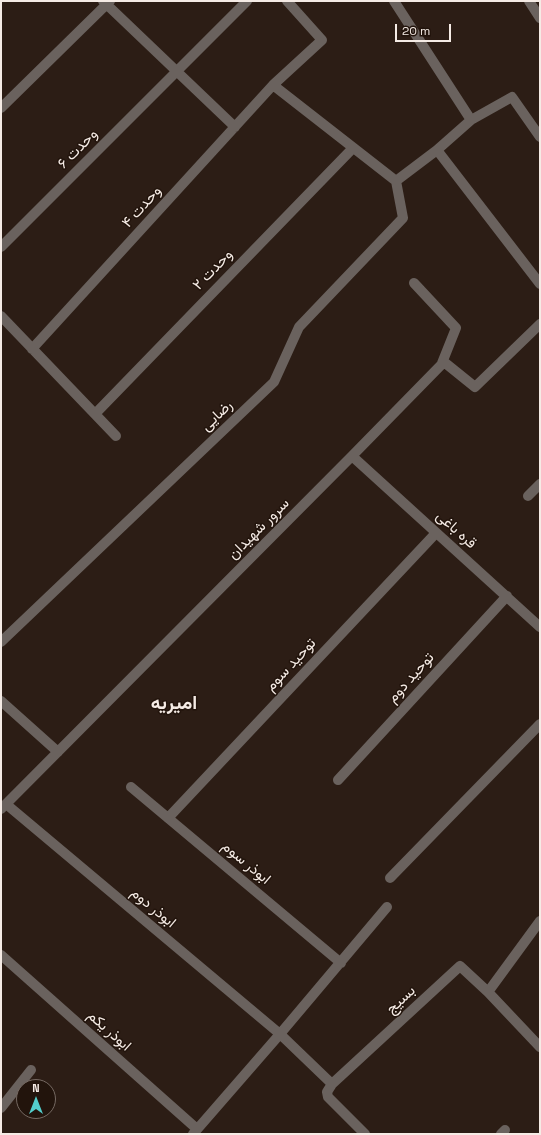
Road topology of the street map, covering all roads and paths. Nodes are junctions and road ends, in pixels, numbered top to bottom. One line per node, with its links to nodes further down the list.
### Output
1 (247, 1): 7 (street, وحدت ۶)
2 (287, 1): 8 (street, وحدت ۴)
3 (394, 1): 10 (street)
4 (529, 1): 6 (street)
5 (107, 2): 7 (street); 9 (street)
6 (540, 18)
7 (177, 72): 11 (street); 16 (street, وحدت ۶)
8 (273, 86): 11 (street, وحدت ۴); 13 (street)
9 (1, 108)
10 (471, 120): 12 (street); 14 (street)
11 (235, 127): 21 (street, وحدت ۴)
12 (540, 137)
13 (353, 148): 15 (street); 23 (street, وحدت ۲)
14 (437, 150): 15 (street); 18 (street)
15 (396, 181): 31 (street, رضایی)
16 (1, 247)
17 (414, 283): 22 (street)
18 (540, 284)
19 (1, 316): 21 (street)
20 (540, 324): 22 (street)
21 (32, 349): 23 (street)
22 (442, 363): 25 (street, سرور شهیدان)
23 (95, 414): 24 (street)
24 (116, 436)
25 (352, 456): 28 (street, قره باغی); 34 (street, سرور شهیدان)
26 (540, 484): 27 (street)
27 (528, 496)
28 (436, 533): 29 (street, قره باغی); 38 (street, توحید سوم)
29 (506, 596): 30 (street, قره باغی); 35 (street, توحید دوم)
30 (540, 627)
31 (1, 642)
32 (1, 701): 34 (street)
33 (540, 724): 39 (street)
34 (58, 752): 37 (street, سرور شهیدان)
35 (338, 780)
36 (131, 787): 38 (street, ابوذر سوم)
37 (4, 807): 45 (street, ابوذر دوم)
38 (168, 818): 43 (street, ابوذر سوم)
39 (390, 878)
40 (387, 907): 43 (street)
41 (540, 921): 44 (street)
42 (1, 955): 50 (street, ابوذر یکم)
43 (341, 963): 45 (street)
44 (488, 992): 46 (street, بسیج); 48 (street, بسیج)
45 (280, 1034): 48 (street); 50 (street)
46 (540, 1047)
47 (31, 1070): 49 (street)
48 (332, 1084): 51 (street)
49 (1, 1108)
50 (195, 1132)
51 (365, 1134)

